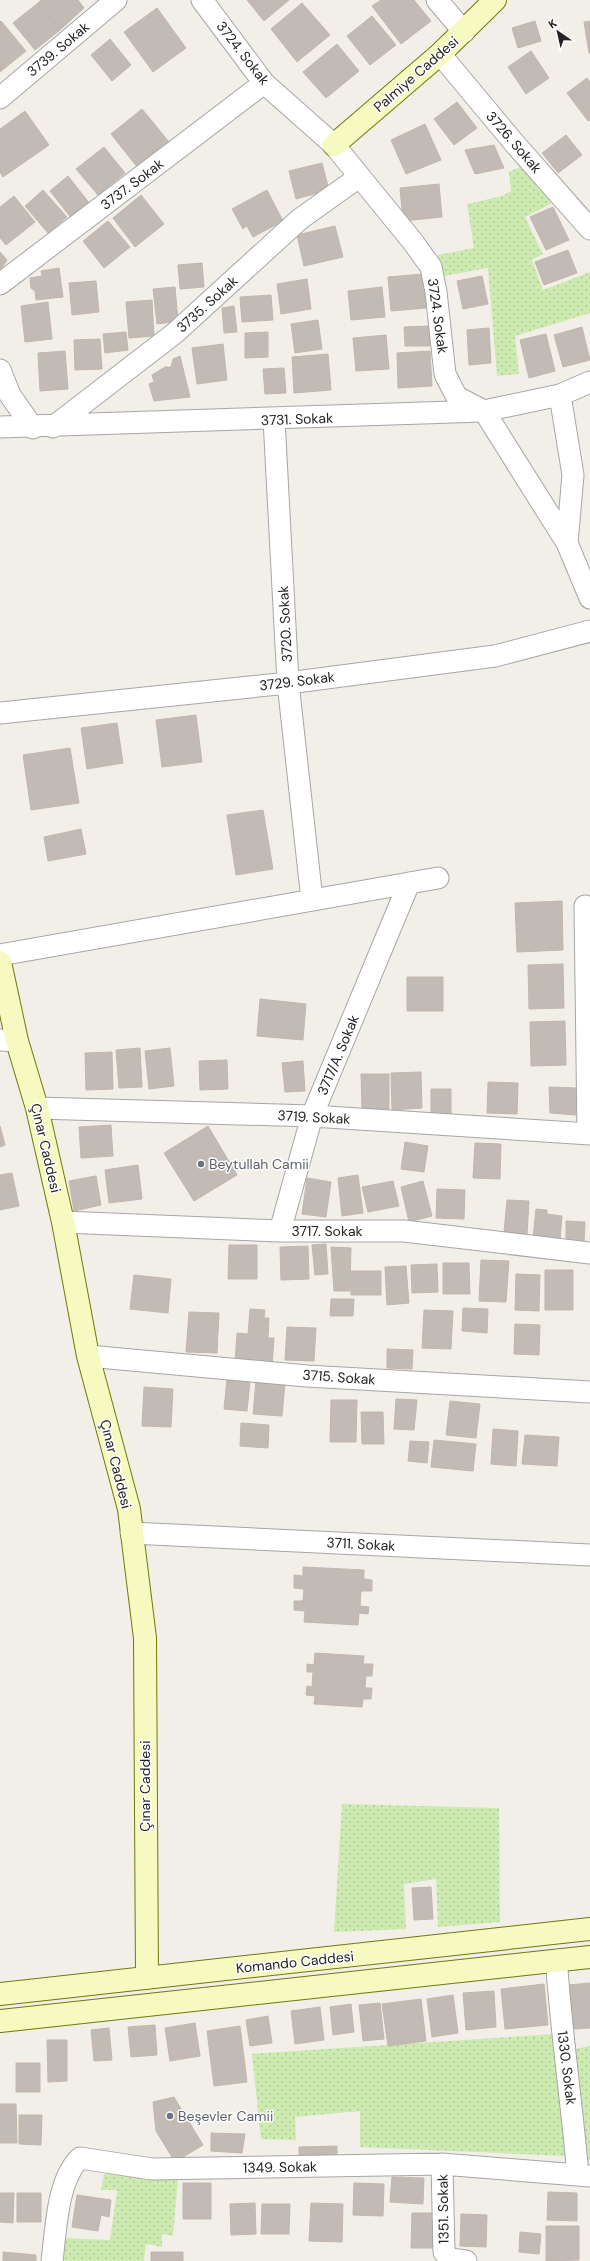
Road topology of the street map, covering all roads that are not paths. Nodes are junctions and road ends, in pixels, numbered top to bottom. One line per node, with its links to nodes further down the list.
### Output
1 (116, 0): 8 (street, 3739. Sokak)
2 (202, 0): 7 (street, 3724. Sokak)
3 (438, 0): 5 (street)
4 (495, 0): 5 (street, Palmiye Caddesi)
5 (464, 32): 6 (street, Palmiye Caddesi)
6 (440, 54): 9 (street, Palmiye Caddesi); 11 (street, 3726. Sokak)
7 (264, 83): 9 (street, 3724. Sokak); 12 (street, 3737. Sokak)
8 (0, 98)
9 (334, 145): 10 (street, 3724. Sokak)
10 (359, 177): 16 (street, 3724. Sokak); 18 (street, 3735. Sokak)
11 (590, 229)
12 (0, 284)
13 (0, 370): 18 (street)
14 (590, 382): 15 (street, 3731. Sokak)
15 (560, 395): 16 (street, 3731. Sokak); 20 (street)
16 (484, 411): 17 (street, 3731. Sokak); 20 (street)
17 (274, 419): 18 (street, 3731. Sokak); 23 (street, 3720. Sokak)
18 (43, 427): 19 (street, 3731. Sokak)
19 (0, 428)
20 (567, 543): 21 (street)
21 (590, 598)
22 (590, 631): 23 (street, 3729. Sokak)
23 (288, 683): 24 (street, 3729. Sokak); 27 (street, 3720. Sokak)
24 (0, 713)
25 (438, 878): 26 (street)
26 (409, 883): 27 (street); 33 (street, 3717/A. Sokak)
27 (312, 900): 29 (street)
28 (585, 906): 34 (street)
29 (0, 955)
30 (0, 962): 31 (street, Çınar Caddesi)
31 (9, 1040): 32 (street, Çınar Caddesi)
32 (37, 1108): 33 (street, 3719. Sokak); 35 (street, Çınar Caddesi)
33 (312, 1116): 34 (street, 3719. Sokak); 36 (street, 3717/A. Sokak)
34 (589, 1134)
35 (63, 1222): 36 (street, 3717. Sokak); 38 (street, Çınar Caddesi)
36 (280, 1231): 37 (street, 3717. Sokak)
37 (590, 1252)
38 (88, 1356): 39 (street, 3715. Sokak); 40 (street, Çınar Caddesi)
39 (590, 1392)
40 (131, 1532): 41 (street, 3711. Sokak); 45 (street, Çınar Caddesi)
41 (590, 1555)
42 (590, 1929): 45 (street, Komando Caddesi)
43 (590, 1957): 44 (street, Komando Caddesi)
44 (558, 1960): 47 (street, Komando Caddesi); 49 (street, 1330. Sokak)
45 (147, 1978): 46 (street, Komando Caddesi)
46 (0, 1994)
47 (0, 2021)
48 (442, 2164): 49 (street, 1349. Sokak); 50 (street, 1349. Sokak); 51 (street, 1351. Sokak)
49 (584, 2175)
50 (52, 2261)
51 (466, 2261)

